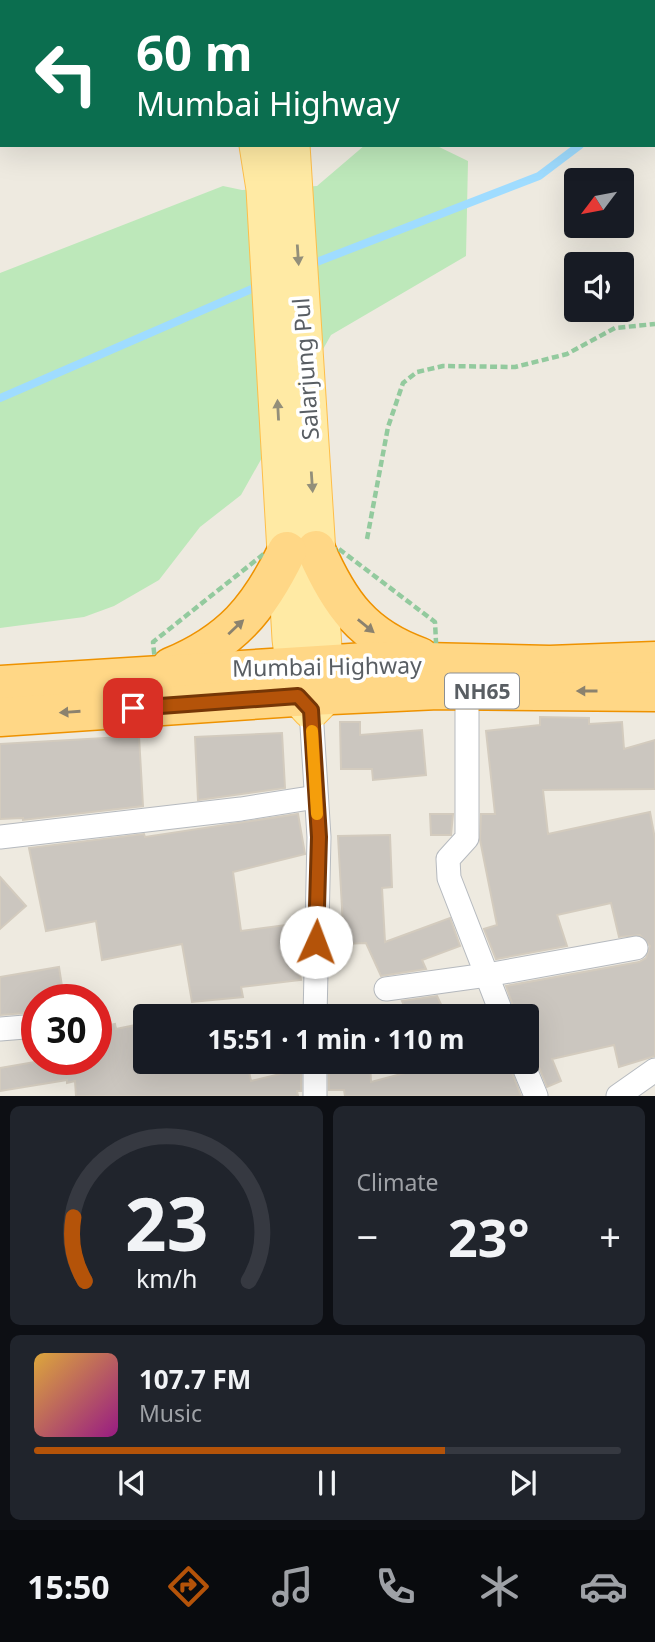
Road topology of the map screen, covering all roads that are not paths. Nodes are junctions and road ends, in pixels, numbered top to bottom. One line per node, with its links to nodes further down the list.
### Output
1 (259, 147): 3 (main road)
2 (290, 147): 3 (main road)
3 (279, 188): 4 (main road, Salarjung Pul)
4 (302, 551): 6 (highway, one-way to 6); 7 (highway, one-way to 4); 9 (main road, Salarjung Pul)
5 (655, 661): 6 (highway, Mumbai Highway / NH65)
6 (437, 663): 9 (highway, Mumbai Highway / NH65)
7 (156, 673): 8 (highway, Mumbai Highway / NH65); 9 (highway, Mumbai Highway / NH65)
8 (0, 685)
9 (310, 686): 10 (highway, Mumbai Highway / NH65); 12 (highway, Mumbai Highway / NH65, one-way to 12); 13 (street)
10 (467, 692): 11 (highway, Mumbai Highway / NH65, one-way to 10); 16 (street)
11 (655, 692)
12 (0, 717)
13 (316, 797): 14 (street); 18 (street)
14 (0, 837)
15 (636, 948): 16 (street)
16 (487, 975): 17 (street); 19 (street)
17 (386, 989)
18 (315, 1004)
19 (498, 1004)
20 (21, 1027): 21 (street)
21 (0, 1029)
22 (655, 1070): 27 (street)
23 (315, 1074): 25 (street)
24 (527, 1074): 26 (street)
25 (315, 1096)
26 (536, 1096)
27 (618, 1096)

